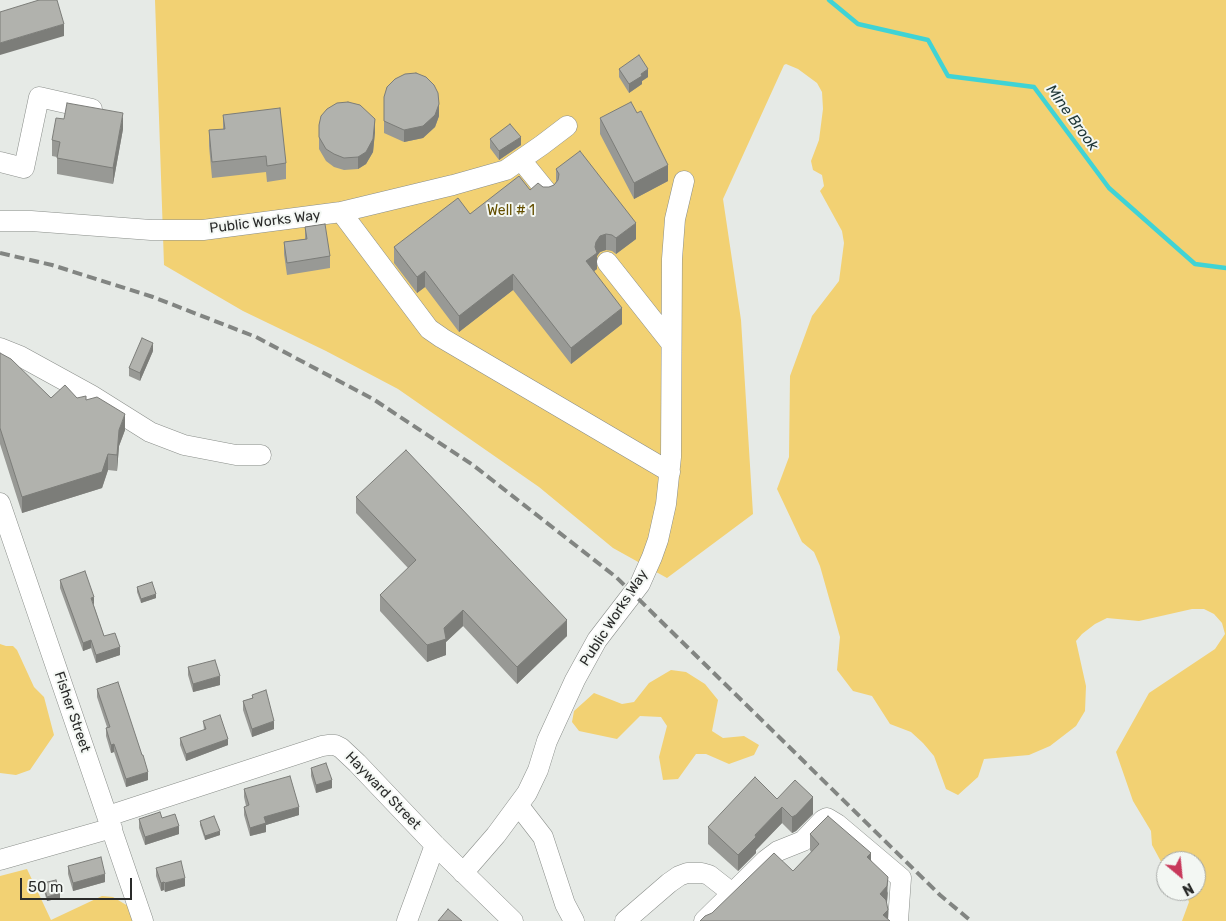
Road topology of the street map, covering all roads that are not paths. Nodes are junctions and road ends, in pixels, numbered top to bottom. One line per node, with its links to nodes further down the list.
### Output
1 (112, 114): 4 (street)
2 (567, 126): 3 (street, Public Works Way)
3 (522, 160): 6 (street); 7 (street, Public Works Way)
4 (0, 162)
5 (684, 181): 10 (street, Public Works Way)
6 (547, 192)
7 (341, 212): 8 (street, Public Works Way); 13 (street)
8 (0, 221)
9 (607, 262): 10 (street)
10 (671, 343): 13 (street, Public Works Way)
11 (0, 348): 12 (street)
12 (261, 455)
13 (670, 472): 15 (street, Public Works Way)
14 (0, 503): 16 (street, Fisher Street)
15 (519, 806): 19 (street, Public Works Way); 24 (street)
16 (110, 822): 17 (street, Hayward Street); 18 (street); 21 (street, Fisher Street)
17 (435, 845): 19 (street, Hayward Street); 22 (street)
18 (0, 860)
19 (463, 873): 23 (street, Hayward Street)
20 (732, 893): 25 (street); 26 (street); 27 (street)
21 (143, 921)
22 (407, 921)
23 (513, 921)
24 (574, 921)
25 (625, 921)
26 (704, 921)
27 (898, 921)

